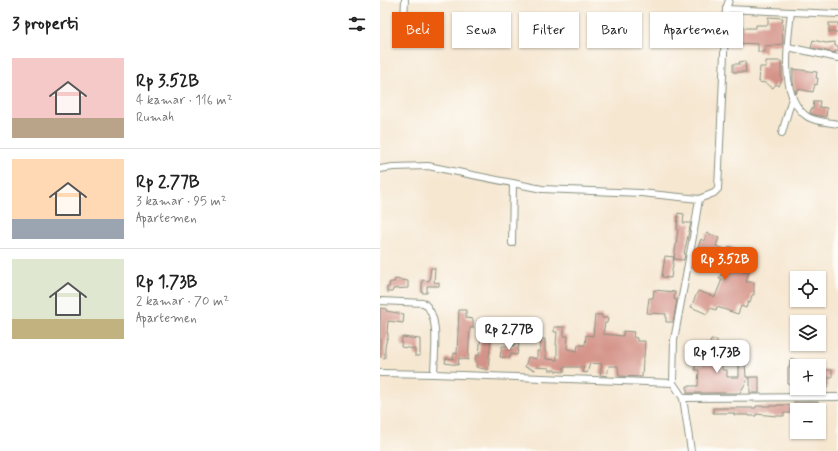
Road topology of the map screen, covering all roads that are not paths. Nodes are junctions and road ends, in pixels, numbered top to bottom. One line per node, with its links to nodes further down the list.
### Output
1 (405, 0): 4 (street)
2 (729, 0): 3 (street)
3 (726, 9): 5 (street); 14 (street)
4 (404, 12)
5 (790, 12): 6 (street); 7 (street)
6 (838, 14)
7 (788, 47): 8 (street); 9 (street)
8 (838, 58)
9 (793, 101): 10 (street); 11 (street)
10 (838, 124)
11 (782, 133)
12 (380, 170): 13 (street)
13 (512, 183): 14 (street); 15 (street)
14 (699, 199): 19 (street)
15 (512, 243)
16 (380, 301): 18 (street)
17 (380, 374): 18 (street)
18 (434, 374): 19 (street)
19 (673, 383): 22 (street)
20 (802, 397): 21 (street); 22 (street)
21 (838, 397)
22 (683, 398): 23 (street)
23 (691, 451)

